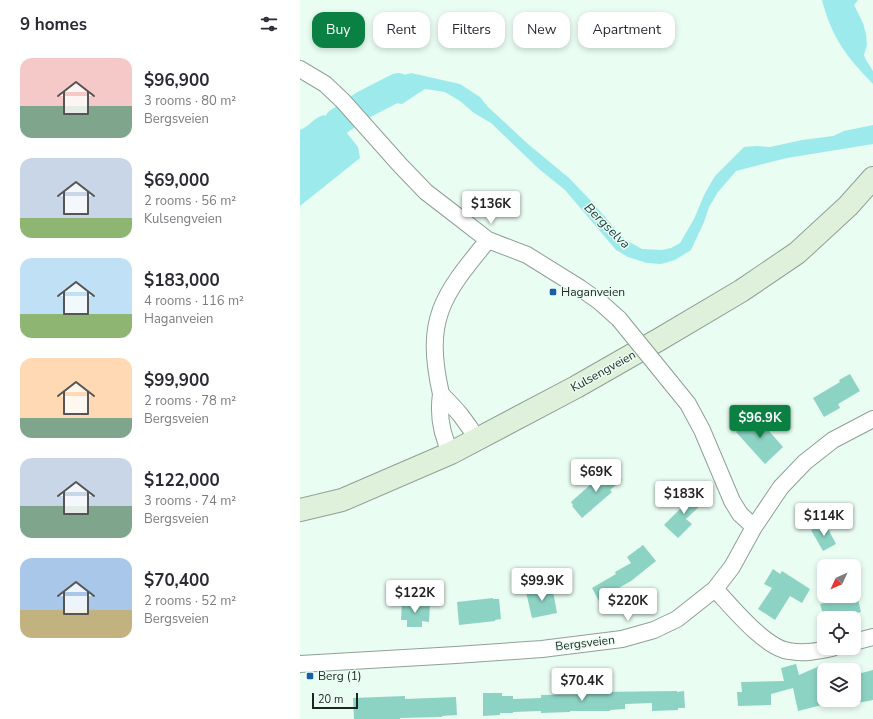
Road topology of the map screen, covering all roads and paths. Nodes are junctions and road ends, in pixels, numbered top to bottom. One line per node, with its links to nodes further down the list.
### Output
1 (300, 69): 3 (street)
2 (873, 178): 6 (main road, Kulsengveien)
3 (488, 240): 4 (street); 9 (street, bridge)
4 (441, 394): 6 (street); 7 (street)
5 (873, 419): 9 (street, Bergsveien)
6 (477, 440): 7 (main road, Kulsengveien)
7 (451, 453): 8 (main road, Kulsengveien)
8 (300, 510)
9 (754, 527): 10 (street, Bergsveien)
10 (715, 589): 13 (street); 14 (street, Bergsveien)
11 (873, 637): 12 (street)
12 (861, 640)
13 (817, 651)
14 (300, 664)

